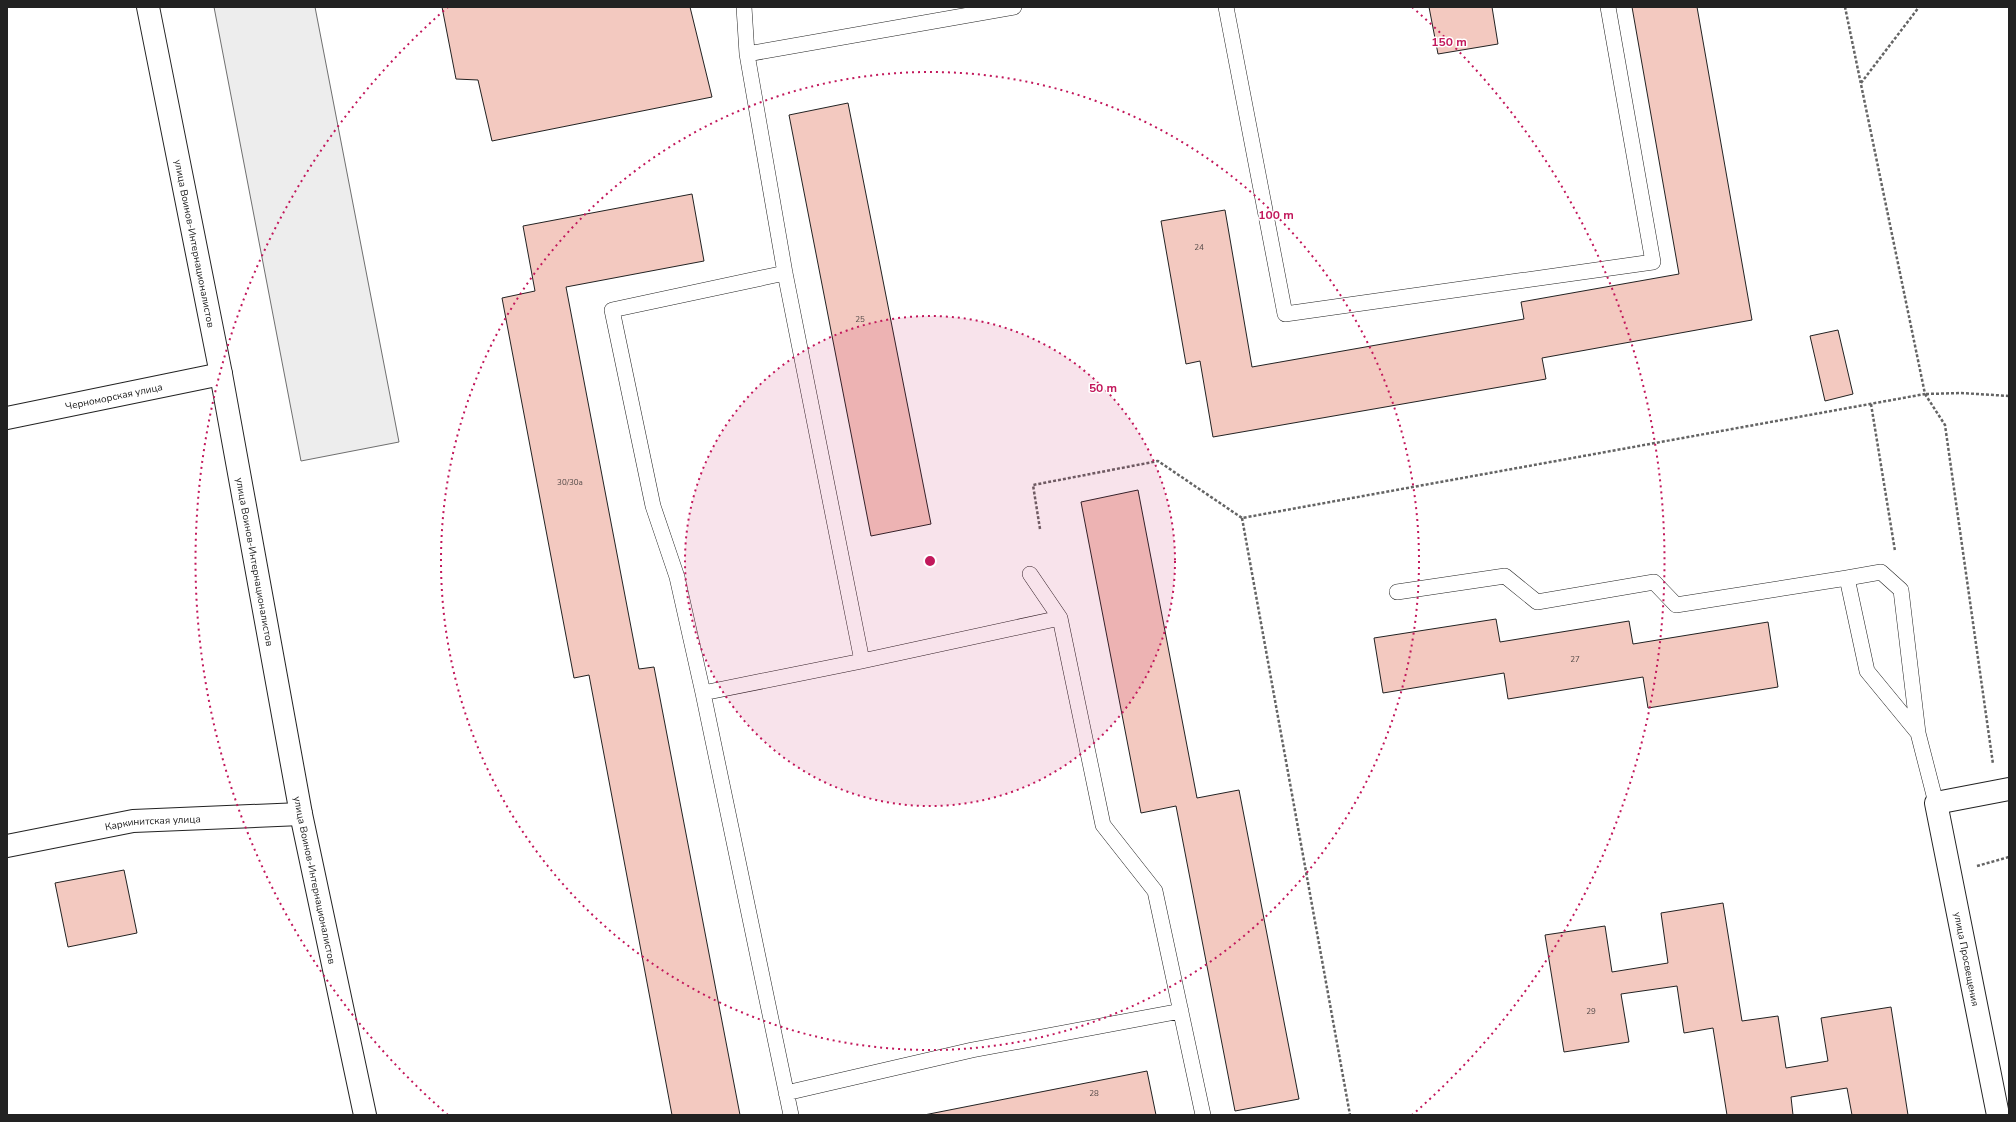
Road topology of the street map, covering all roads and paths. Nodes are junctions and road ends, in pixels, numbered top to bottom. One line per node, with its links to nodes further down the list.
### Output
1 (148, 7): 11 (street, улица Воинов-Интернационалистов)
2 (744, 7): 8 (lane)
3 (1014, 7): 8 (lane)
4 (1226, 7): 5 (lane)
5 (1608, 7)
6 (1846, 7): 9 (path)
7 (1919, 7): 9 (path)
8 (747, 54): 10 (lane)
9 (1861, 83): 12 (path)
10 (785, 273): 23 (lane); 24 (lane)
11 (222, 374): 15 (street, Черноморская улица); 28 (street, улица Воинов-Интернационалистов)
12 (1926, 394): 13 (path); 14 (path); 26 (path)
13 (2009, 396)
14 (1871, 404): 16 (path); 20 (path)
15 (7, 418)
16 (1242, 518): 17 (path); 37 (path)
17 (1040, 529)
18 (1030, 574): 22 (lane)
19 (1847, 578): 20 (lane); 21 (lane); 25 (lane)
20 (1901, 590): 25 (lane)
21 (1397, 592)
22 (1060, 618): 23 (lane); 32 (lane)
23 (862, 661): 24 (lane)
24 (703, 693): 33 (lane)
25 (1918, 733): 27 (lane)
26 (2003, 790): 27 (street)
27 (1936, 803): 31 (street, улица Просвещения)
28 (301, 814): 29 (street, Каркинитская улица); 34 (street, улица Воинов-Интернационалистов)
29 (7, 846)
30 (2009, 857): 31 (path)
31 (1950, 873): 38 (street, улица Просвещения)
32 (1181, 1011): 33 (lane); 36 (lane)
33 (786, 1093): 35 (lane)
34 (365, 1115)
35 (791, 1115)
36 (1203, 1115)
37 (1350, 1115)
38 (1998, 1115)

